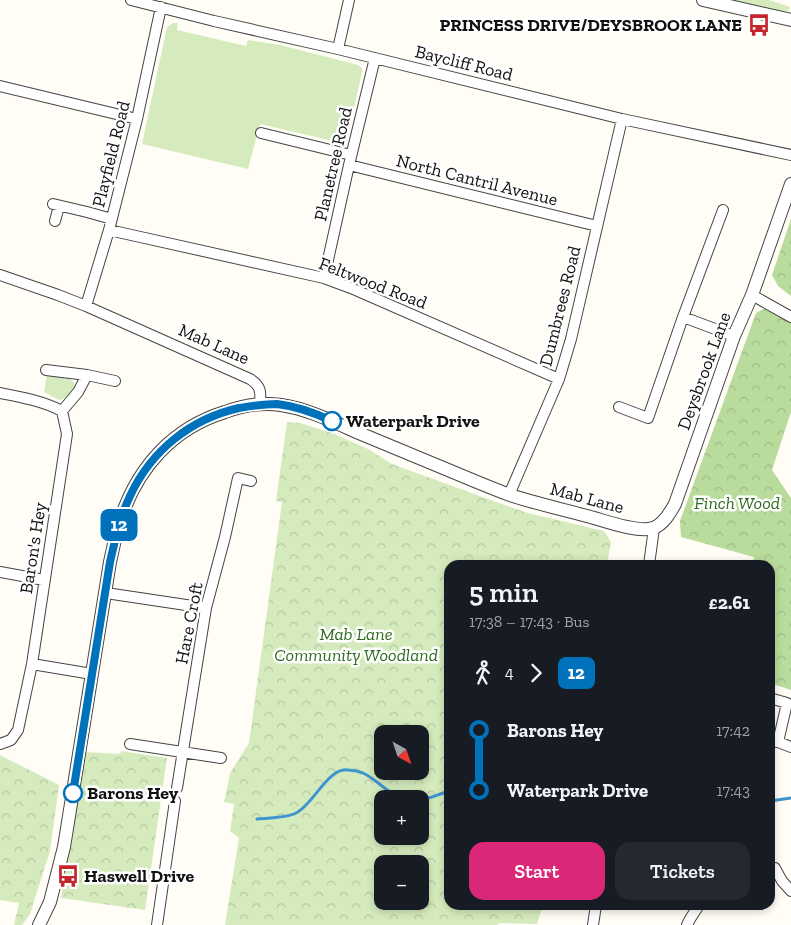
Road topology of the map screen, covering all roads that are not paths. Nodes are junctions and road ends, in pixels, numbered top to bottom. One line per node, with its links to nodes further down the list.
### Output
1 (130, 0): 4 (street, Baycliff Road)
2 (349, 0): 6 (street)
3 (703, 0): 5 (street)
4 (161, 7): 6 (street, Baycliff Road); 9 (street, Playfield Road)
5 (790, 19)
6 (338, 49): 7 (street, Baycliff Road)
7 (375, 58): 10 (street, Baycliff Road); 13 (street, Planetree Road)
8 (0, 86): 9 (street)
9 (137, 119): 17 (street, Playfield Road)
10 (622, 119): 12 (street, Baycliff Road); 18 (street, Dumbrees Road)
11 (260, 133): 13 (street, North Cantril Avenue)
12 (791, 155)
13 (350, 160): 18 (street, North Cantril Avenue); 20 (street, Planetree Road)
14 (791, 184): 21 (street, Deysbrook Lane)
15 (723, 210): 23 (street)
16 (55, 221): 17 (street, Feltwood Road)
17 (111, 225): 20 (street, Feltwood Road); 22 (street, Playfield Road)
18 (597, 226): 28 (street, Dumbrees Road)
19 (0, 275): 22 (street, Mab Lane)
20 (324, 278): 28 (street, Feltwood Road)
21 (752, 295): 24 (street); 25 (street, Deysbrook Lane)
22 (86, 306): 31 (street, Mab Lane)
23 (683, 317): 25 (street); 32 (street)
24 (791, 317)
25 (734, 336): 36 (street, Deysbrook Lane)
26 (46, 370): 27 (street)
27 (87, 375): 29 (street); 33 (street)
28 (559, 379): 35 (street, Dumbrees Road)
29 (115, 381)
30 (0, 393): 33 (street)
31 (260, 404): 35 (street, Mab Lane); 40 (street)
32 (619, 407)
33 (62, 411): 39 (street, Baron's Hey)
34 (251, 481): 41 (street, Hare Croft)
35 (509, 494): 36 (street, Mab Lane)
36 (654, 528): 37 (street)
37 (650, 560)
38 (0, 572): 39 (street)
39 (44, 580): 42 (street, Baron's Hey)
40 (106, 593): 41 (street); 43 (street)
41 (206, 608): 50 (street, Hare Croft)
42 (32, 664): 43 (street); 47 (street, Baron's Hey)
43 (92, 674): 58 (street)
44 (775, 700): 45 (street)
45 (775, 739)
46 (775, 742): 49 (street)
47 (0, 744)
48 (130, 744): 50 (street)
49 (791, 747)
50 (182, 752): 51 (street); 52 (street, Hare Croft)
51 (221, 758)
52 (177, 788)
53 (174, 801): 59 (street)
54 (775, 868): 55 (street)
55 (791, 891)
56 (595, 910): 60 (street)
57 (696, 910): 61 (street)
58 (39, 925)
59 (158, 925)
60 (593, 925)
61 (688, 925)

